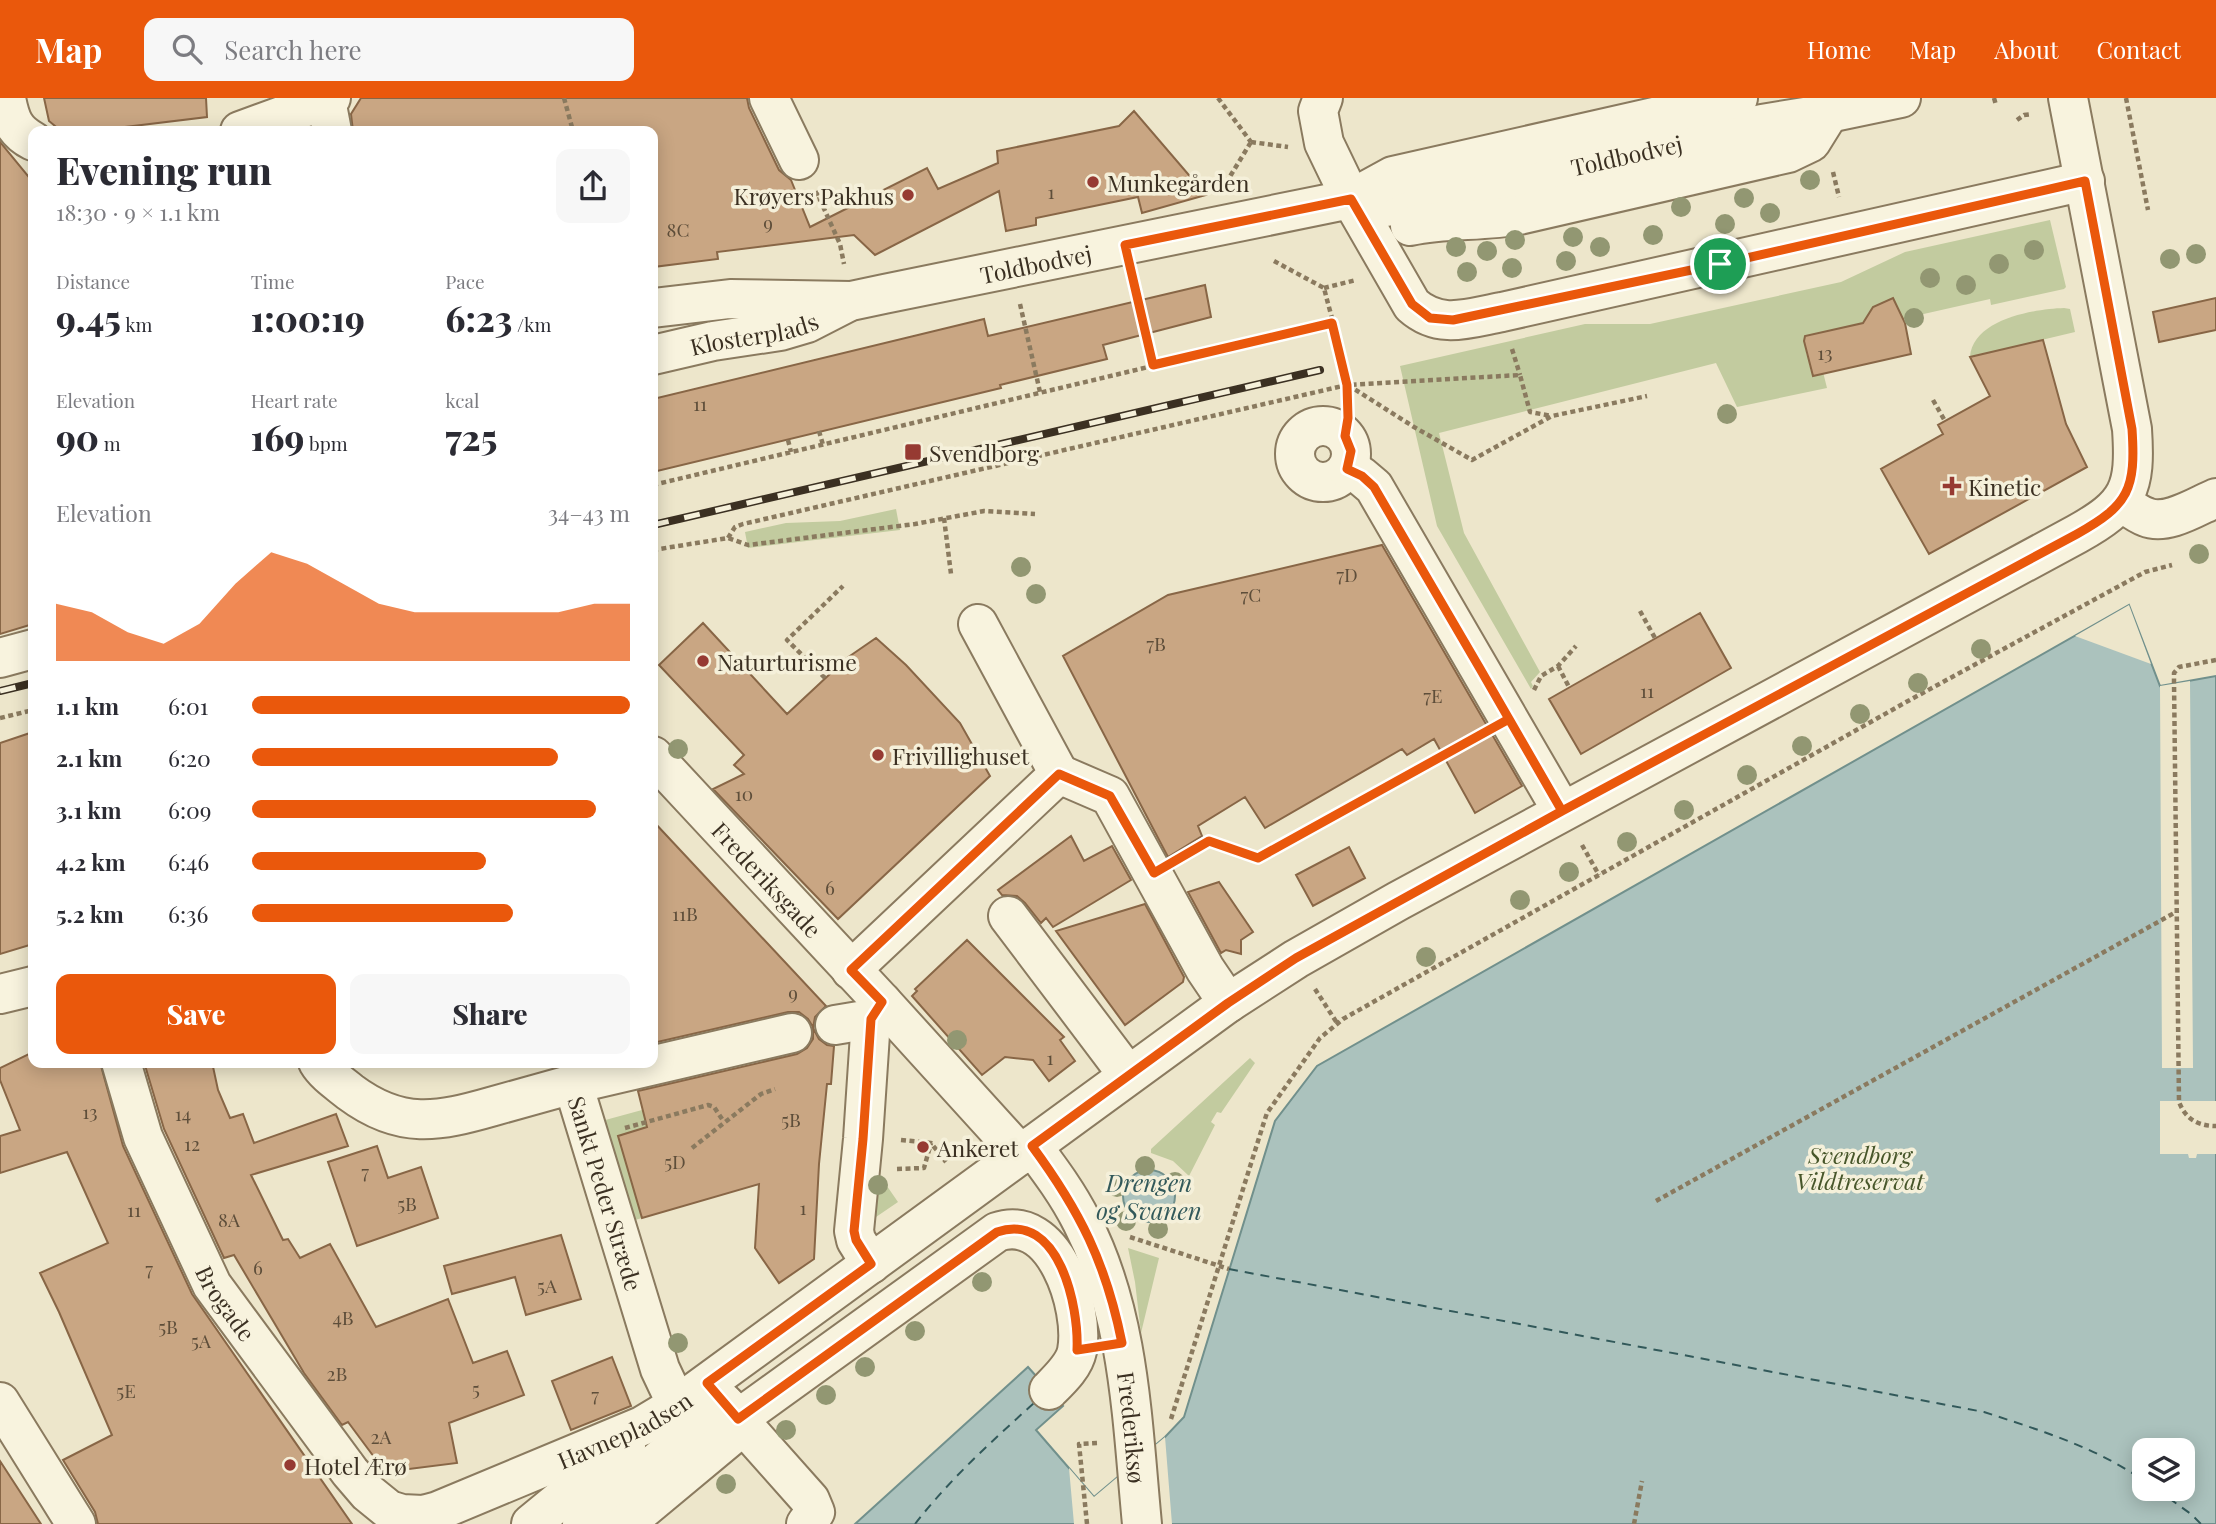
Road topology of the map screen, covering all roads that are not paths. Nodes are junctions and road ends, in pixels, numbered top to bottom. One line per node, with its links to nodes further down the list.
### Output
1 (769, 98): 9 (street)
2 (1738, 98): 11 (street, Toldbodvej)
3 (1901, 98): 7 (street, Toldbodvej)
4 (2068, 98): 10 (street)
5 (1320, 99): 11 (street)
6 (329, 110): 8 (street)
7 (1829, 113): 11 (street, Toldbodvej); 12 (street)
8 (261, 126)
9 (799, 160)
10 (2085, 181): 12 (street); 18 (street)
11 (1351, 199): 12 (street); 13 (street, Toldbodvej)
12 (1370, 234)
13 (860, 287): 14 (street, Klosterplads); 15 (street, Klosterplads)
14 (658, 307)
15 (658, 354)
16 (1346, 452): 24 (street)
17 (2216, 498): 18 (street)
18 (2122, 502): 24 (street, Havnepladsen)
19 (978, 624): 23 (street)
20 (28, 650): 21 (street)
21 (0, 658)
22 (658, 761): 26 (street, Frederiksgade)
23 (1059, 774): 26 (street); 29 (street)
24 (1562, 811): 29 (street, Havnepladsen)
25 (1008, 916): 36 (street)
26 (851, 970): 30 (street, Frederiksgade)
27 (28, 987): 28 (street)
28 (0, 994)
29 (1228, 1003): 36 (street, Havnepladsen)
30 (863, 1015): 38 (street, Frederiksgade); 39 (street)
31 (792, 1032): 32 (street)
32 (658, 1063)
33 (123, 1068): 46 (street, Brogade)
34 (324, 1068): 37 (street, Sankt Peder Stræde)
35 (637, 1068): 37 (street)
36 (1128, 1075): 38 (street, Havnepladsen)
37 (573, 1083): 44 (street, Sankt Peder Stræde)
38 (1026, 1151): 39 (street, Havnepladsen); 40 (street, Frederiksø)
39 (871, 1264): 45 (street, Havnepladsen)
40 (1122, 1343): 41 (street); 55 (street, Frederiksø)
41 (1077, 1350): 42 (street); 45 (street)
42 (1049, 1390)
43 (0, 1402): 47 (street)
44 (677, 1405): 45 (street, Havnepladsen); 46 (street, Havnepladsen); 48 (street); 49 (street)
45 (735, 1416): 50 (street); 51 (street); 52 (street); 53 (street); 54 (street)
46 (403, 1518)
47 (76, 1524)
48 (531, 1524)
49 (558, 1524)
50 (582, 1524)
51 (603, 1524)
52 (625, 1524)
53 (645, 1524)
54 (806, 1524)
55 (1142, 1524)

